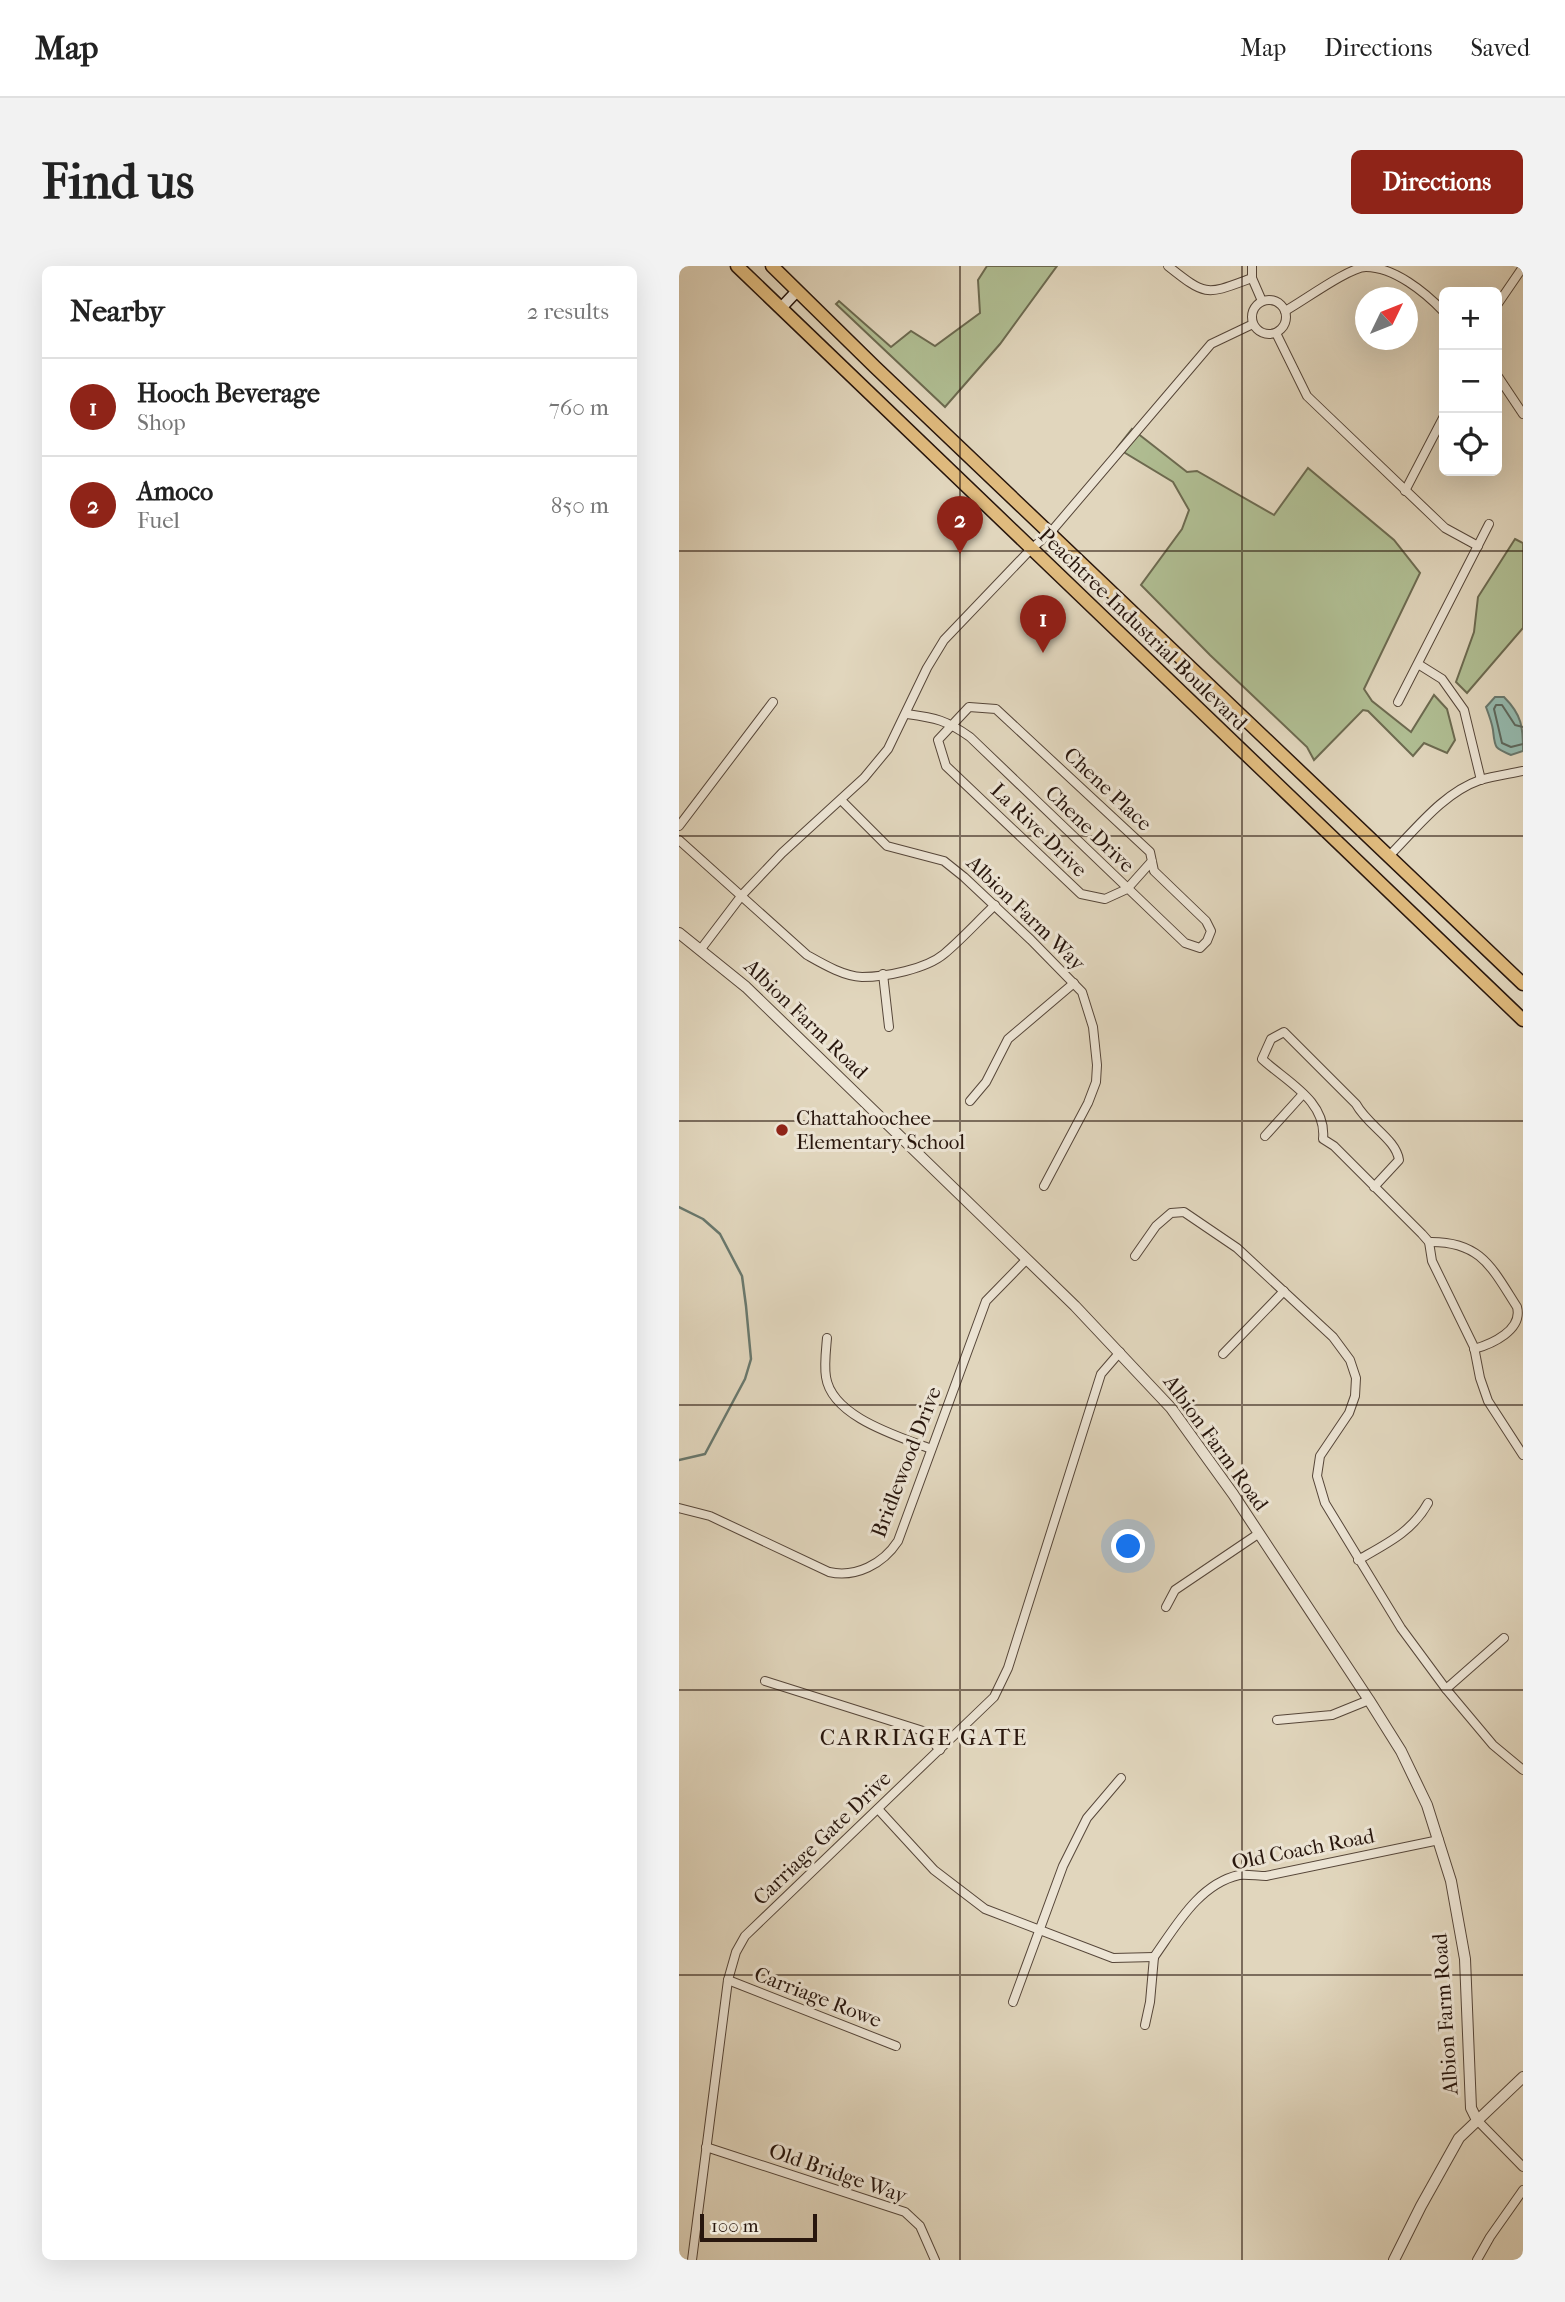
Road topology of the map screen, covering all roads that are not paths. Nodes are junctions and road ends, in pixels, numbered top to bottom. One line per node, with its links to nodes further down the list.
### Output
1 (737, 266): 12 (highway, Peachtree Industrial Boulevard)
2 (772, 266): 8 (highway, Peachtree Industrial Boulevard)
3 (1168, 266): 7 (street)
4 (1252, 266): 7 (street)
5 (1364, 266): 11 (street); 13 (street)
6 (1523, 267): 9 (street)
7 (1252, 278): 10 (street)
8 (797, 290): 12 (main road); 21 (highway, Peachtree Industrial Boulevard)
9 (1502, 298)
10 (1262, 301): 13 (street); 14 (street)
11 (1439, 308)
12 (781, 309): 23 (highway, Peachtree Industrial Boulevard)
13 (1285, 311): 15 (street)
14 (1253, 324): 15 (street); 21 (street)
15 (1276, 333): 19 (street)
16 (1502, 382): 17 (street)
17 (1523, 414)
18 (1439, 426): 19 (street)
19 (1405, 491): 22 (street)
20 (1489, 524): 22 (street)
21 (1050, 533): 23 (street); 34 (highway, Peachtree Industrial Boulevard)
22 (1478, 546): 24 (street)
23 (1031, 549): 27 (street); 45 (highway, Peachtree Industrial Boulevard)
24 (1418, 664): 26 (street); 30 (street)
25 (773, 702): 32 (street)
26 (1398, 702)
27 (907, 713): 28 (street); 31 (street)
28 (951, 723): 35 (street, Chene Place); 36 (street, Chene Drive); 36 (street, La Rive Drive)
29 (1523, 771): 30 (street)
30 (1481, 780): 34 (street)
31 (841, 800): 37 (street); 38 (street, Albion Farm Way)
32 (679, 826)
33 (679, 840): 37 (street)
34 (1389, 856): 44 (highway, Peachtree Industrial Boulevard)
35 (1152, 862): 36 (street); 40 (street, Chene Place)
36 (1127, 889): 40 (street, Chene Drive)
37 (742, 895): 41 (street); 42 (street)
38 (995, 905): 42 (street); 43 (street, Albion Farm Way)
39 (679, 933): 41 (street, Albion Farm Road)
40 (1207, 942)
41 (701, 949): 54 (street, Albion Farm Road)
42 (883, 974): 46 (street)
43 (1074, 982): 48 (street); 50 (street, Albion Farm Way)
44 (1523, 984)
45 (1523, 1020)
46 (889, 1027)
47 (1303, 1094): 49 (street); 51 (street); 51 (street)
48 (970, 1101)
49 (1265, 1136)
50 (1044, 1186)
51 (1374, 1187): 52 (street)
52 (1429, 1242): 57 (street); 57 (street)
53 (1135, 1256): 55 (street)
54 (1027, 1259): 58 (street, Albion Farm Road); 60 (street, Bridlewood Drive)
55 (1284, 1292): 59 (street); 65 (street)
56 (827, 1338): 60 (street)
57 (1474, 1349): 61 (street)
58 (1120, 1352): 64 (street, Albion Farm Road); 72 (street, Carriage Gate Drive)
59 (1223, 1354)
60 (931, 1449): 63 (street, Bridlewood Drive)
61 (1523, 1455)
62 (1428, 1503): 65 (street)
63 (679, 1507)
64 (1258, 1534): 66 (street); 70 (street, Albion Farm Road)
65 (1358, 1560): 69 (street)
66 (1166, 1606)
67 (1504, 1638): 69 (street)
68 (765, 1681): 72 (street)
69 (1447, 1689): 73 (street)
70 (1369, 1700): 71 (street); 76 (street, Albion Farm Road)
71 (1276, 1720)
72 (940, 1750): 75 (street, Carriage Gate Drive)
73 (1523, 1770)
74 (1121, 1778): 77 (street)
75 (878, 1810): 77 (street); 79 (street, Carriage Gate Drive)
76 (1439, 1840): 78 (street, Old Coach Road); 84 (street, Albion Farm Road)
77 (1039, 1928): 78 (street); 80 (street)
78 (1154, 1957): 81 (street)
79 (728, 1980): 82 (street, Carriage Rowe); 85 (street, Carriage Gate Drive)
80 (1013, 2002)
81 (1145, 2025)
82 (896, 2046)
83 (1523, 2077): 84 (street)
84 (1477, 2120): 86 (street); 90 (street)
85 (706, 2147): 88 (street, Carriage Gate Drive); 89 (street, Old Bridge Way)
86 (1523, 2167)
87 (1523, 2190): 91 (street)
88 (692, 2260)
89 (935, 2260)
90 (1394, 2260)
91 (1477, 2260)

